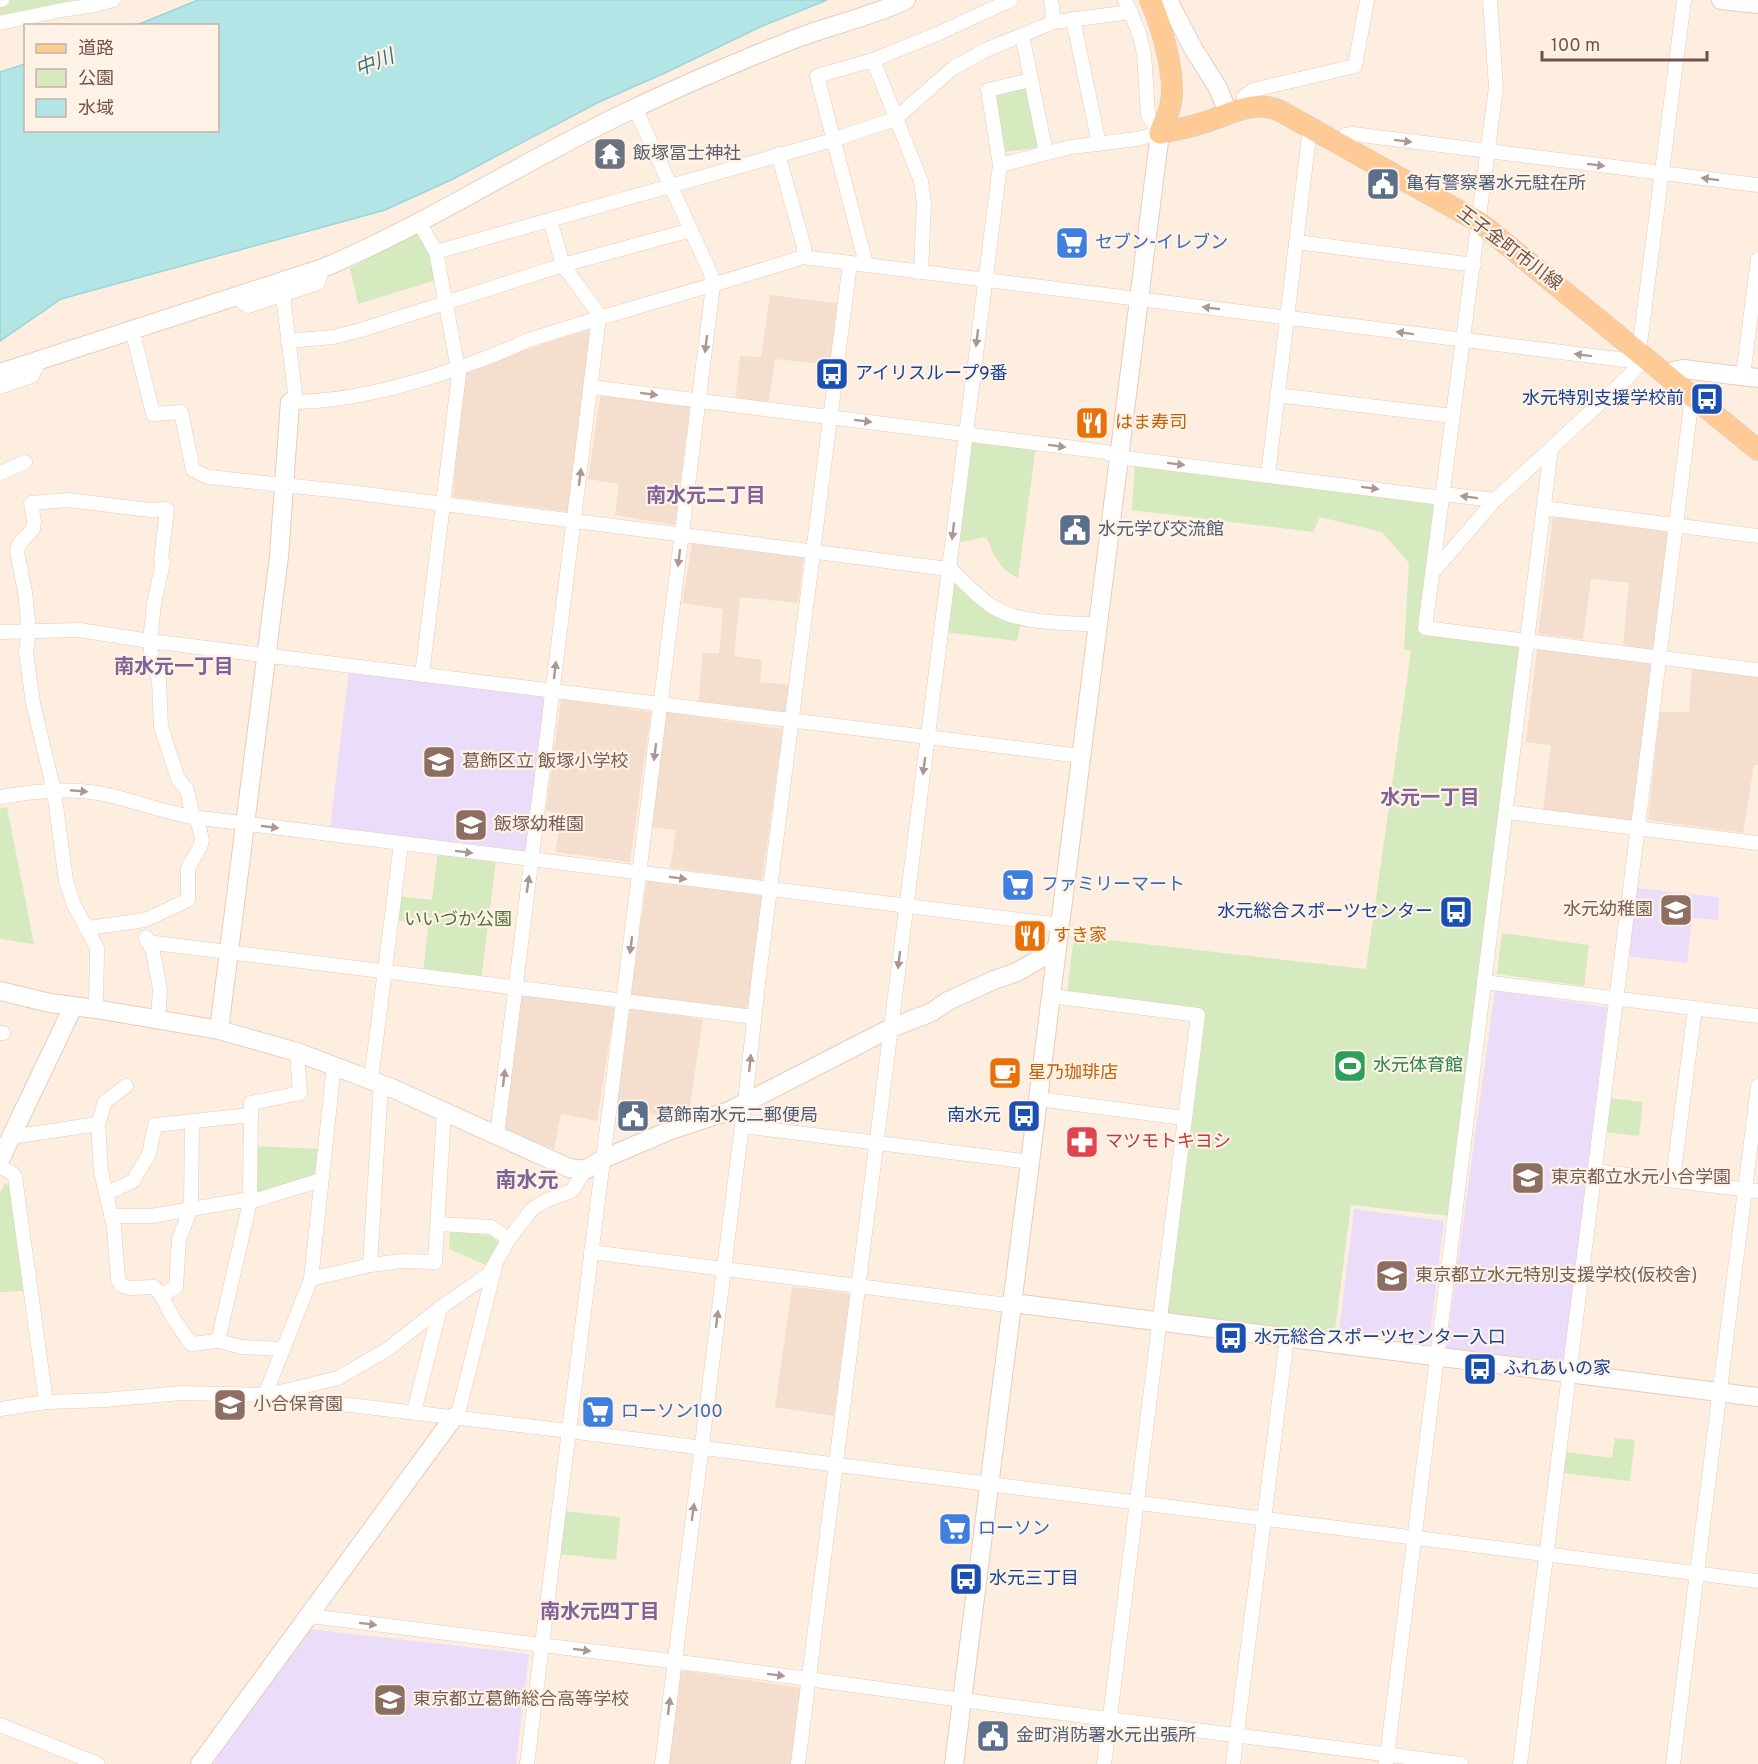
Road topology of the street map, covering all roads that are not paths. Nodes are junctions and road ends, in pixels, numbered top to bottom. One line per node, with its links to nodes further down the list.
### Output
1 (113, 0): 13 (street)
2 (906, 0): 17 (street)
3 (1011, 0): 15 (street)
4 (1051, 0): 12 (street)
5 (1367, 0): 18 (street)
6 (1490, 0): 25 (street)
7 (1684, 0): 29 (street)
8 (1721, 0): 10 (street)
9 (1150, 3): 11 (street); 18 (street); 21 (main road)
10 (1758, 4)
11 (1073, 19): 12 (street); 24 (street)
12 (1054, 22): 14 (street)
13 (0, 23)
14 (1022, 35): 16 (street); 19 (street)
15 (873, 60): 19 (street); 22 (street)
16 (1030, 80): 26 (street); 28 (street)
17 (635, 108): 31 (street); 33 (street)
18 (1236, 111): 20 (main road, 王子金町市川線); 21 (main road, 王子金町市川線)
19 (896, 119): 22 (street); 45 (street)
20 (1310, 128): 23 (main road, 王子金町市川線); 36 (street)
21 (1160, 133): 24 (street); 50 (street)
22 (833, 140): 27 (street); 41 (street)
23 (1343, 140): 25 (street, one-way to 25); 34 (main road, 王子金町市川線)
24 (1099, 144): 26 (street)
25 (1487, 151): 29 (street, one-way to 29); 34 (street)
26 (1046, 153): 28 (street)
27 (778, 154): 31 (street); 38 (street)
28 (1000, 165): 46 (street)
29 (1662, 174): 30 (street, one-way to 29); 57 (street)
30 (1758, 185)
31 (669, 186): 32 (street); 35 (street)
32 (550, 220): 37 (street); 42 (street)
33 (418, 222): 37 (street); 44 (street)
34 (1479, 222): 43 (street); 57 (main road, 王子金町市川線)
35 (691, 230): 42 (street); 47 (street)
36 (1296, 242): 43 (street); 53 (street)
37 (436, 252): 51 (street)
38 (804, 257): 40 (street); 47 (street)
39 (1758, 259): 62 (street)
40 (850, 263): 41 (street); 70 (street)
41 (866, 264): 45 (street)
42 (563, 265): 51 (street); 52 (street)
43 (1474, 265): 56 (street)
44 (323, 268): 48 (street); 49 (street)
45 (921, 272): 46 (street)
46 (985, 280): 50 (street); 71 (street, one-way to 71)
47 (713, 286): 52 (street); 67 (street, one-way to 67)
48 (283, 295): 49 (street); 55 (street)
49 (234, 296): 54 (street)
50 (1138, 299): 53 (street, one-way to 50); 74 (street)
51 (446, 302): 55 (street); 59 (street)
52 (600, 317): 59 (street); 64 (street)
53 (1286, 318): 56 (street, one-way to 53); 65 (street)
54 (132, 329): 58 (street); 78 (street)
55 (288, 341): 68 (street)
56 (1463, 341): 57 (street, one-way to 56); 69 (street)
57 (1642, 357): 61 (main road, 王子金町市川線); 72 (street)
58 (39, 360): 60 (street); 63 (street)
59 (459, 367): 68 (street); 81 (street)
60 (0, 373)
61 (1664, 374): 62 (street); 66 (main road, 王子金町市川線)
62 (1750, 377)
63 (0, 387)
64 (591, 387): 67 (street, one-way to 67); 83 (street, one-way to 64)
65 (1277, 395): 69 (street); 77 (street)
66 (1692, 397): 73 (main road, 王子金町市川線); 84 (street)
67 (699, 400): 70 (street); 85 (street)
68 (293, 402): 78 (street)
69 (1452, 416): 79 (street)
70 (830, 417): 71 (street, one-way to 71); 87 (street)
71 (966, 435): 74 (street, one-way to 74); 88 (street, one-way to 88)
72 (1551, 449): 80 (street); 82 (street)
73 (1758, 450)
74 (1118, 457): 77 (street, one-way to 77); 90 (street)
75 (25, 462): 76 (street)
76 (0, 473)
77 (1268, 475): 79 (street, one-way to 79)
78 (285, 484): 81 (street); 95 (street)
79 (1442, 496): 80 (street, one-way to 79); 89 (street)
80 (1495, 500): 89 (street)
81 (443, 504): 83 (street); 98 (street)
82 (1544, 508): 84 (street); 94 (street)
83 (574, 521): 85 (street); 99 (street, one-way to 83)
84 (1675, 525): 86 (street); 96 (street)
85 (682, 536): 87 (street); 100 (street, one-way to 100)
86 (1758, 536)
87 (813, 552): 88 (street); 101 (street)
88 (948, 568): 90 (street); 102 (street)
89 (1433, 572): 94 (street)
90 (1097, 626): 103 (street)
91 (29, 631): 92 (street); 93 (street); 93 (street); 104 (street)
92 (0, 633)
93 (150, 641): 95 (street); 107 (street)
94 (1527, 641): 96 (street); 106 (street)
95 (267, 655): 98 (street); 108 (street)
96 (1659, 657): 97 (street); 109 (street)
97 (1758, 670)
98 (422, 675): 99 (street)
99 (552, 692): 100 (street); 112 (street)
100 (661, 705): 101 (street); 113 (street, one-way to 113)
101 (792, 722): 102 (street); 114 (street)
102 (927, 738): 103 (street); 115 (street, one-way to 115)
103 (1081, 756): 117 (street)
104 (54, 791): 105 (street); 107 (street, one-way to 107); 118 (street)
105 (0, 797)
106 (1506, 812): 109 (street); 123 (street)
107 (193, 817): 108 (street); 116 (street)
108 (245, 824): 111 (street, one-way to 111); 121 (street)
109 (1638, 828): 110 (street); 127 (street)
110 (1758, 843)
111 (401, 844): 112 (street, one-way to 112); 122 (street)
112 (532, 860): 113 (street); 124 (street, one-way to 112)
113 (640, 873): 114 (street, one-way to 114); 128 (street, one-way to 128)
114 (771, 890): 115 (street); 133 (street)
115 (905, 906): 117 (street); 135 (street, one-way to 135)
116 (145, 920): 118 (street); 119 (street)
117 (1060, 925): 120 (street)
118 (88, 928): 131 (street)
119 (147, 942): 121 (street); 134 (street)
120 (1057, 949): 126 (street); 135 (street)
121 (229, 952): 122 (street); 136 (street)
122 (384, 971): 124 (street); 139 (street)
123 (1484, 982): 127 (street); 181 (street)
124 (516, 988): 128 (street); 150 (street, one-way to 124)
125 (0, 991): 129 (street)
126 (1051, 996): 142 (street); 146 (street)
127 (1616, 998): 130 (street); 158 (street)
128 (624, 1002): 133 (street); 153 (street)
129 (73, 1007): 131 (street); 151 (street)
130 (1695, 1008): 132 (street); 159 (street)
131 (96, 1009): 134 (street)
132 (1758, 1016)
133 (754, 1017): 143 (street, one-way to 133)
134 (158, 1021): 136 (street)
135 (891, 1028): 143 (street); 152 (street)
136 (219, 1030): 137 (street)
137 (297, 1052): 138 (street); 145 (street)
138 (334, 1065): 139 (street); 160 (street)
139 (376, 1082): 144 (street); 170 (street)
140 (126, 1086): 148 (street)
141 (1758, 1086): 161 (street)
142 (1038, 1099): 146 (street); 155 (street)
143 (745, 1102): 149 (street); 153 (street)
144 (444, 1112): 150 (street); 166 (street)
145 (251, 1115): 147 (street); 163 (street)
146 (1184, 1118): 177 (street)
147 (192, 1122): 162 (street); 164 (street)
148 (98, 1124): 151 (street); 162 (street)
149 (742, 1126): 152 (street); 171 (street)
150 (497, 1136): 157 (street)
151 (11, 1137): 154 (street)
152 (876, 1142): 155 (street); 173 (street)
153 (603, 1159): 157 (street); 168 (street)
154 (0, 1160)
155 (1030, 1162): 175 (street)
156 (0, 1167): 186 (street)
157 (585, 1170): 167 (street)
158 (1595, 1171): 159 (street); 182 (street)
159 (1673, 1179): 161 (street)
160 (321, 1180): 163 (street); 172 (street)
161 (1752, 1190): 183 (street)
162 (106, 1194): 165 (street)
163 (250, 1200): 164 (street); 179 (street)
164 (191, 1208): 165 (street); 174 (street)
165 (111, 1216): 174 (street)
166 (438, 1224): 167 (street); 170 (street)
167 (509, 1239): 169 (street)
168 (591, 1252): 171 (street); 190 (street)
169 (496, 1262): 176 (street); 189 (street)
170 (370, 1265): 172 (street)
171 (723, 1269): 173 (street); 191 (street, one-way to 171)
172 (311, 1279): 180 (street)
173 (858, 1286): 175 (street); 192 (street)
174 (161, 1295): 179 (street)
175 (1013, 1303): 177 (street); 193 (street)
176 (440, 1308): 184 (street); 188 (street)
177 (1159, 1322): 178 (street); 194 (street)
178 (1287, 1338): 181 (street); 195 (street)
179 (218, 1341): 180 (street)
180 (282, 1349): 184 (street)
181 (1437, 1356): 182 (street); 196 (street)
182 (1570, 1374): 183 (street); 197 (street)
183 (1720, 1393): 185 (street); 198 (street)
184 (265, 1395): 186 (street); 188 (street)
185 (1758, 1397)
186 (46, 1402): 187 (street)
187 (0, 1409)
188 (414, 1412): 189 (street)
189 (456, 1417): 190 (street); 200 (street)
190 (568, 1431): 191 (street); 201 (street)
191 (702, 1448): 192 (street); 202 (street, one-way to 191)
192 (836, 1465): 193 (street); 203 (street)
193 (990, 1484): 194 (street); 204 (street)
194 (1137, 1503): 195 (street); 205 (street)
195 (1264, 1518): 196 (street); 207 (street)
196 (1415, 1538): 197 (street); 208 (street)
197 (1546, 1555): 198 (street); 218 (street)
198 (1697, 1573): 199 (street); 219 (street)
199 (1758, 1581)
200 (310, 1616): 201 (street, one-way to 201); 210 (street)
201 (541, 1645): 202 (street, one-way to 202); 211 (street)
202 (674, 1662): 203 (street, one-way to 203); 212 (street, one-way to 202)
203 (808, 1679): 204 (street); 213 (street)
204 (962, 1699): 205 (street); 214 (street)
205 (1109, 1719): 207 (street); 215 (street)
206 (0, 1725): 209 (street)
207 (1237, 1735): 208 (street); 216 (street)
208 (1386, 1759): 217 (street)
209 (98, 1764)
210 (200, 1764)
211 (527, 1764)
212 (662, 1764)
213 (798, 1764)
214 (954, 1764)
215 (1104, 1764)
216 (1233, 1764)
217 (1461, 1764)
218 (1520, 1764)
219 (1673, 1764)

